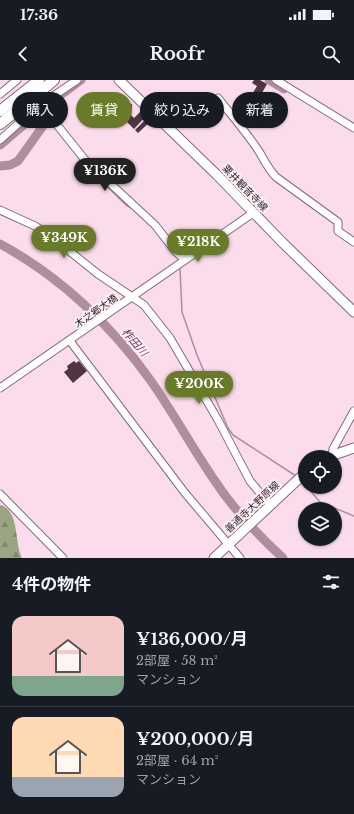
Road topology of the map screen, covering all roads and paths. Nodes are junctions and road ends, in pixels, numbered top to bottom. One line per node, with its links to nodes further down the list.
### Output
1 (17, 80): 8 (street)
2 (39, 80): 10 (highway)
3 (54, 80): 11 (highway)
4 (76, 80): 7 (street)
5 (118, 80): 17 (main road, 粟井観音寺線)
6 (276, 80): 14 (street)
7 (59, 92)
8 (0, 94)
9 (224, 106): 18 (street)
10 (0, 111)
11 (0, 124)
12 (13, 128): 15 (street)
13 (59, 128): 19 (street)
14 (354, 128)
15 (0, 140)
16 (0, 210): 20 (street)
17 (253, 213): 19 (street, 木之郷大橋); 21 (main road, 粟井観音寺線)
18 (354, 242)
19 (186, 260): 20 (street, 木之郷大橋)
20 (132, 297): 22 (street, 木之郷大橋); 30 (street)
21 (354, 312)
22 (70, 340): 23 (street, 木之郷大橋); 31 (street)
23 (0, 388)
24 (354, 411): 26 (street)
25 (354, 448): 27 (main road)
26 (333, 450)
27 (342, 452)
28 (298, 479): 30 (main road, 善通寺大野原線)
29 (0, 494): 32 (street)
30 (270, 505): 31 (main road, 善通寺大野原線)
31 (228, 545): 33 (street); 34 (main road, 善通寺大野原線); 35 (street)
32 (62, 558)
33 (211, 558)
34 (215, 558): 35 (street)
35 (239, 558)

